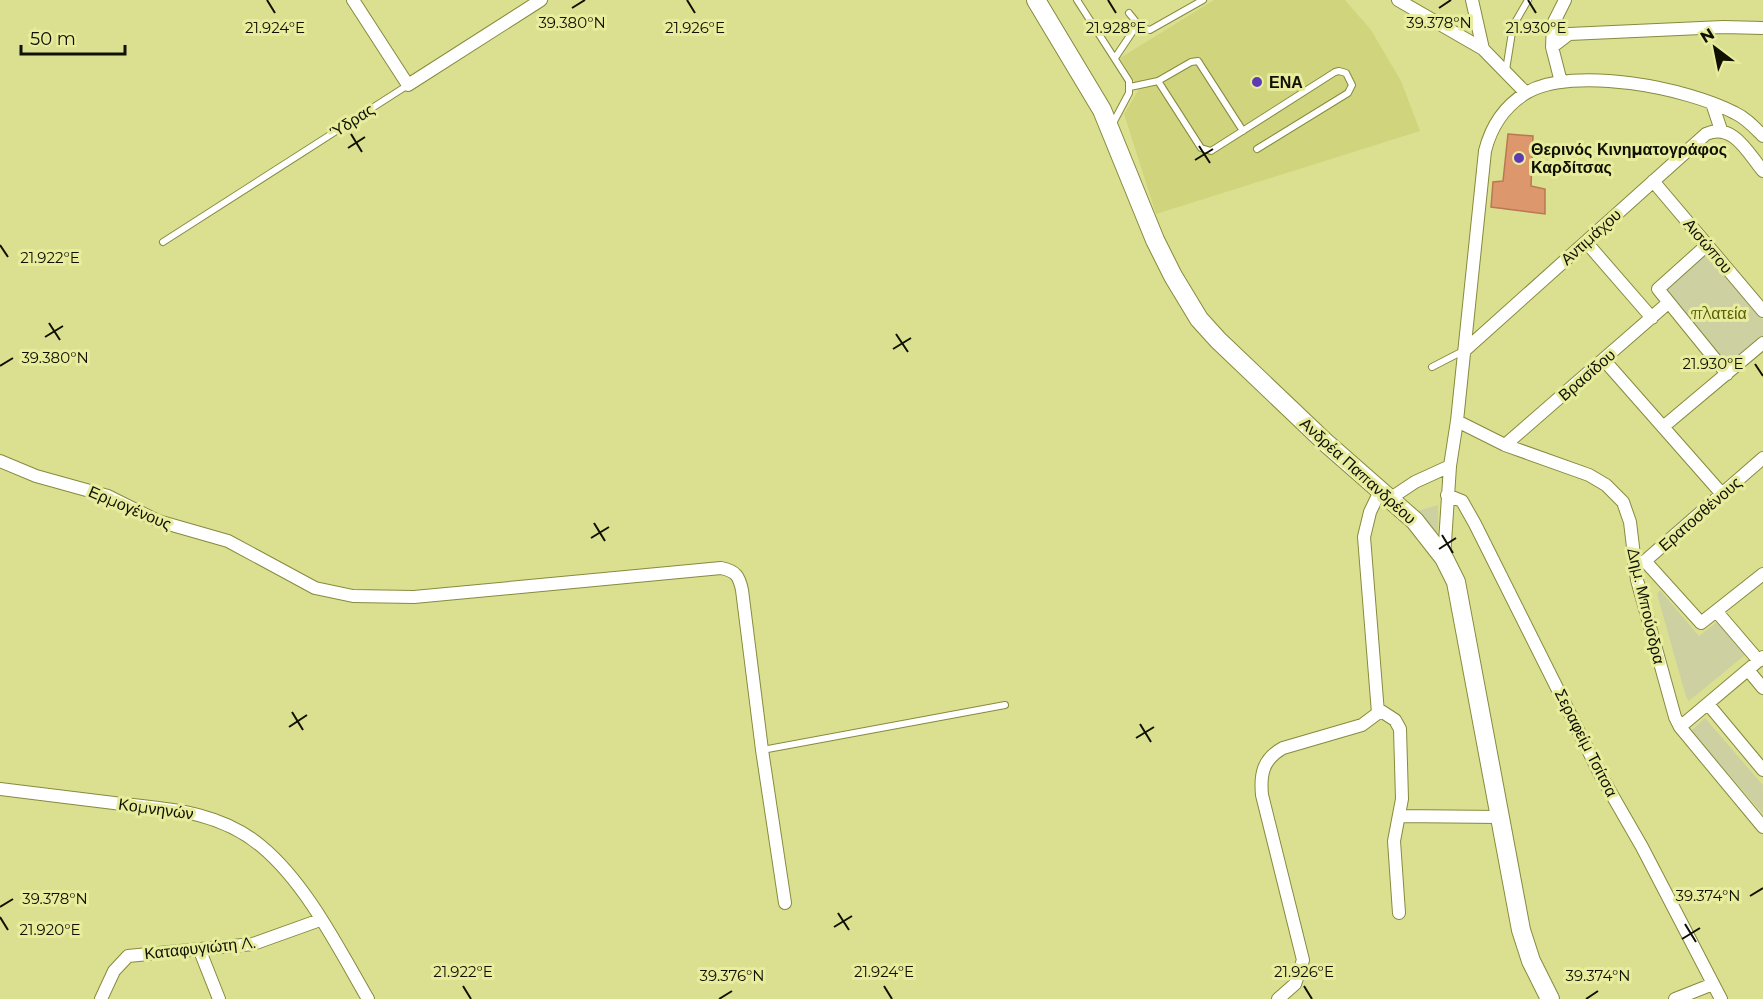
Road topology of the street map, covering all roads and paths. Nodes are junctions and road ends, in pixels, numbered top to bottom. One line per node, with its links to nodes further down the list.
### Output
1 (353, 0): 19 (street)
2 (542, 0): 19 (street, Ύδρας)
3 (1036, 0): 23 (main road, Ανδρέα Παπανδρέου)
4 (1077, 0): 15 (lane)
5 (1203, 0): 11 (lane)
6 (1398, 0): 14 (street)
7 (1472, 0): 14 (street)
8 (1528, 0): 16 (lane)
9 (1564, 0): 13 (street)
10 (1129, 13): 11 (lane)
11 (1137, 25): 15 (lane)
12 (1763, 28): 13 (street)
13 (1552, 47): 18 (street)
14 (1483, 49): 16 (street)
15 (1115, 58): 20 (lane)
16 (1506, 71): 21 (street)
17 (1158, 81): 20 (lane); 25 (lane); 25 (lane)
18 (1561, 82): 21 (street); 22 (street)
19 (408, 85): 30 (lane, Ύδρας)
20 (1130, 87): 23 (lane)
21 (1526, 93): 37 (street)
22 (1712, 103): 24 (street); 26 (street)
23 (1110, 128): 47 (main road, Ανδρέα Παπανδρέου)
24 (1721, 130): 28 (street); 29 (street, Αντιμάχου)
25 (1244, 131): 27 (lane)
26 (1763, 135)
27 (1257, 149)
28 (1763, 171)
29 (1653, 182): 31 (street, Αντιμάχου); 32 (street, Αισώπου)
30 (163, 242)
31 (1586, 242): 35 (street); 37 (street, Αντιμάχου)
32 (1707, 245): 33 (street); 34 (street, Αισώπου)
33 (1668, 303): 35 (street, Βρασίδου); 40 (street)
34 (1763, 311)
35 (1652, 318): 38 (street, Βρασίδου)
36 (1763, 343): 40 (street)
37 (1464, 351): 39 (lane); 41 (street)
38 (1604, 360): 42 (street); 43 (street, Βρασίδου)
39 (1432, 367)
40 (1726, 374): 42 (street)
41 (1457, 421): 43 (street, Δημ. Μπούσδρα); 46 (street)
42 (1663, 427): 48 (street)
43 (1505, 445): 51 (street, Δημ. Μπούσδρα)
44 (1763, 458): 48 (street, Ερατοσθένους)
45 (0, 461): 61 (street, Ερμογένους)
46 (1450, 466): 47 (street); 49 (street)
47 (1386, 494): 50 (main road, Ανδρέα Παπανδρέου); 59 (street)
48 (1722, 494): 51 (street, Ερατοσθένους)
49 (1447, 495): 50 (street); 71 (street, Σεραφείμ Τσίτσα)
50 (1444, 558): 65 (main road, Ανδρέα Παπανδρέου)
51 (1640, 563): 53 (street); 60 (street, Δημ. Μπούσδρα)
52 (1763, 574): 53 (street)
53 (1717, 612): 54 (street)
54 (1761, 659): 55 (street)
55 (1748, 670): 56 (street); 57 (street)
56 (1763, 688)
57 (1708, 704): 60 (street); 62 (street)
58 (1005, 705): 61 (lane)
59 (1378, 709): 64 (street); 75 (street)
60 (1680, 727): 66 (street, Δημ. Μπούσδρα)
61 (762, 750): 67 (street, Ερμογένους)
62 (1763, 770)
63 (0, 789): 69 (street, Κομνηνών)
64 (1399, 816): 65 (street); 68 (street)
65 (1500, 817): 76 (main road, Ανδρέα Παπανδρέου)
66 (1763, 827)
67 (785, 903)
68 (1399, 913)
69 (320, 920): 70 (street, Καταφυγιώτη Λ.); 74 (street, Κομνηνών)
70 (200, 951): 72 (street, Καταφυγιώτη Λ.); 73 (street)
71 (1713, 984): 77 (street); 78 (street, Σεραφείμ Τσίτσα)
72 (101, 999)
73 (219, 999)
74 (368, 999)
75 (1278, 999)
76 (1550, 999)
77 (1675, 999)
78 (1721, 999)

